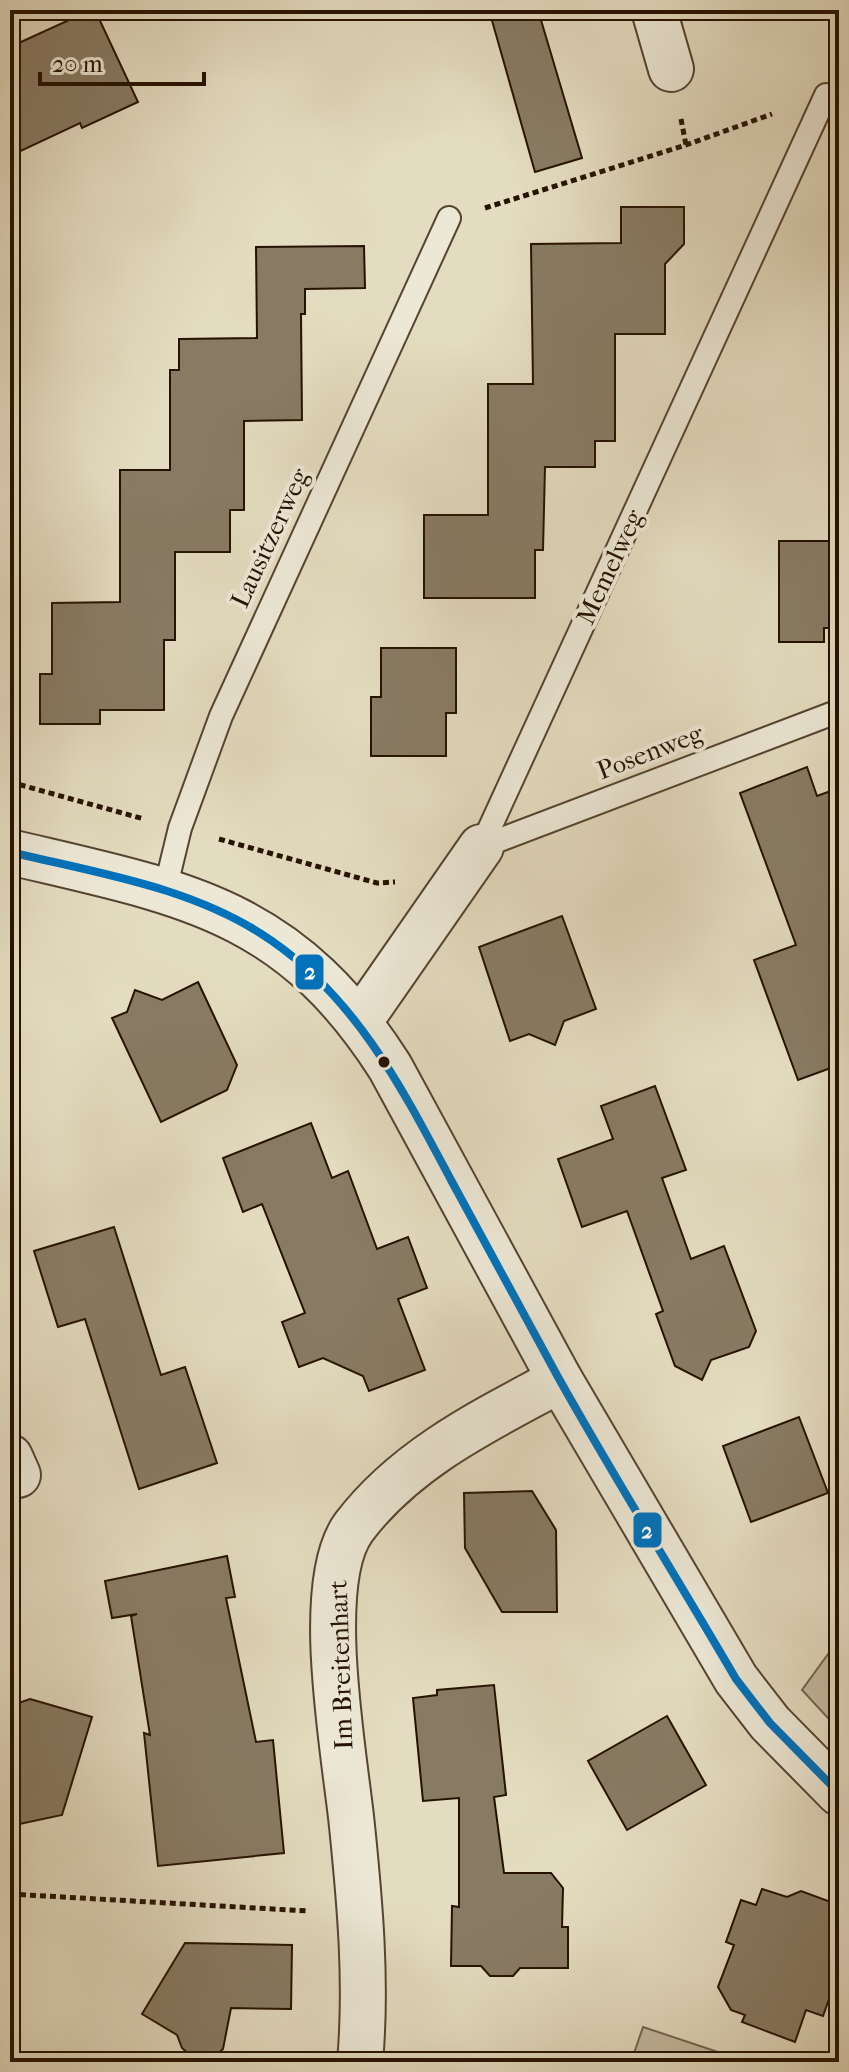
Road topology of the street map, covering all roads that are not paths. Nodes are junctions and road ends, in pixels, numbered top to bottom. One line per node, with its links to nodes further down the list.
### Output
1 (654, 10): 2 (street)
2 (671, 69)
3 (826, 95): 6 (lane, Memelweg)
4 (449, 218): 8 (lane, Lausitzerweg)
5 (839, 711): 6 (lane, Posenweg)
6 (481, 847): 9 (street, Memelweg)
7 (10, 852): 8 (street)
8 (165, 890): 9 (street)
9 (360, 1021): 10 (street)
10 (560, 1380): 11 (street); 12 (street, Im Breitenhart)
11 (839, 1793)
12 (360, 2062)

